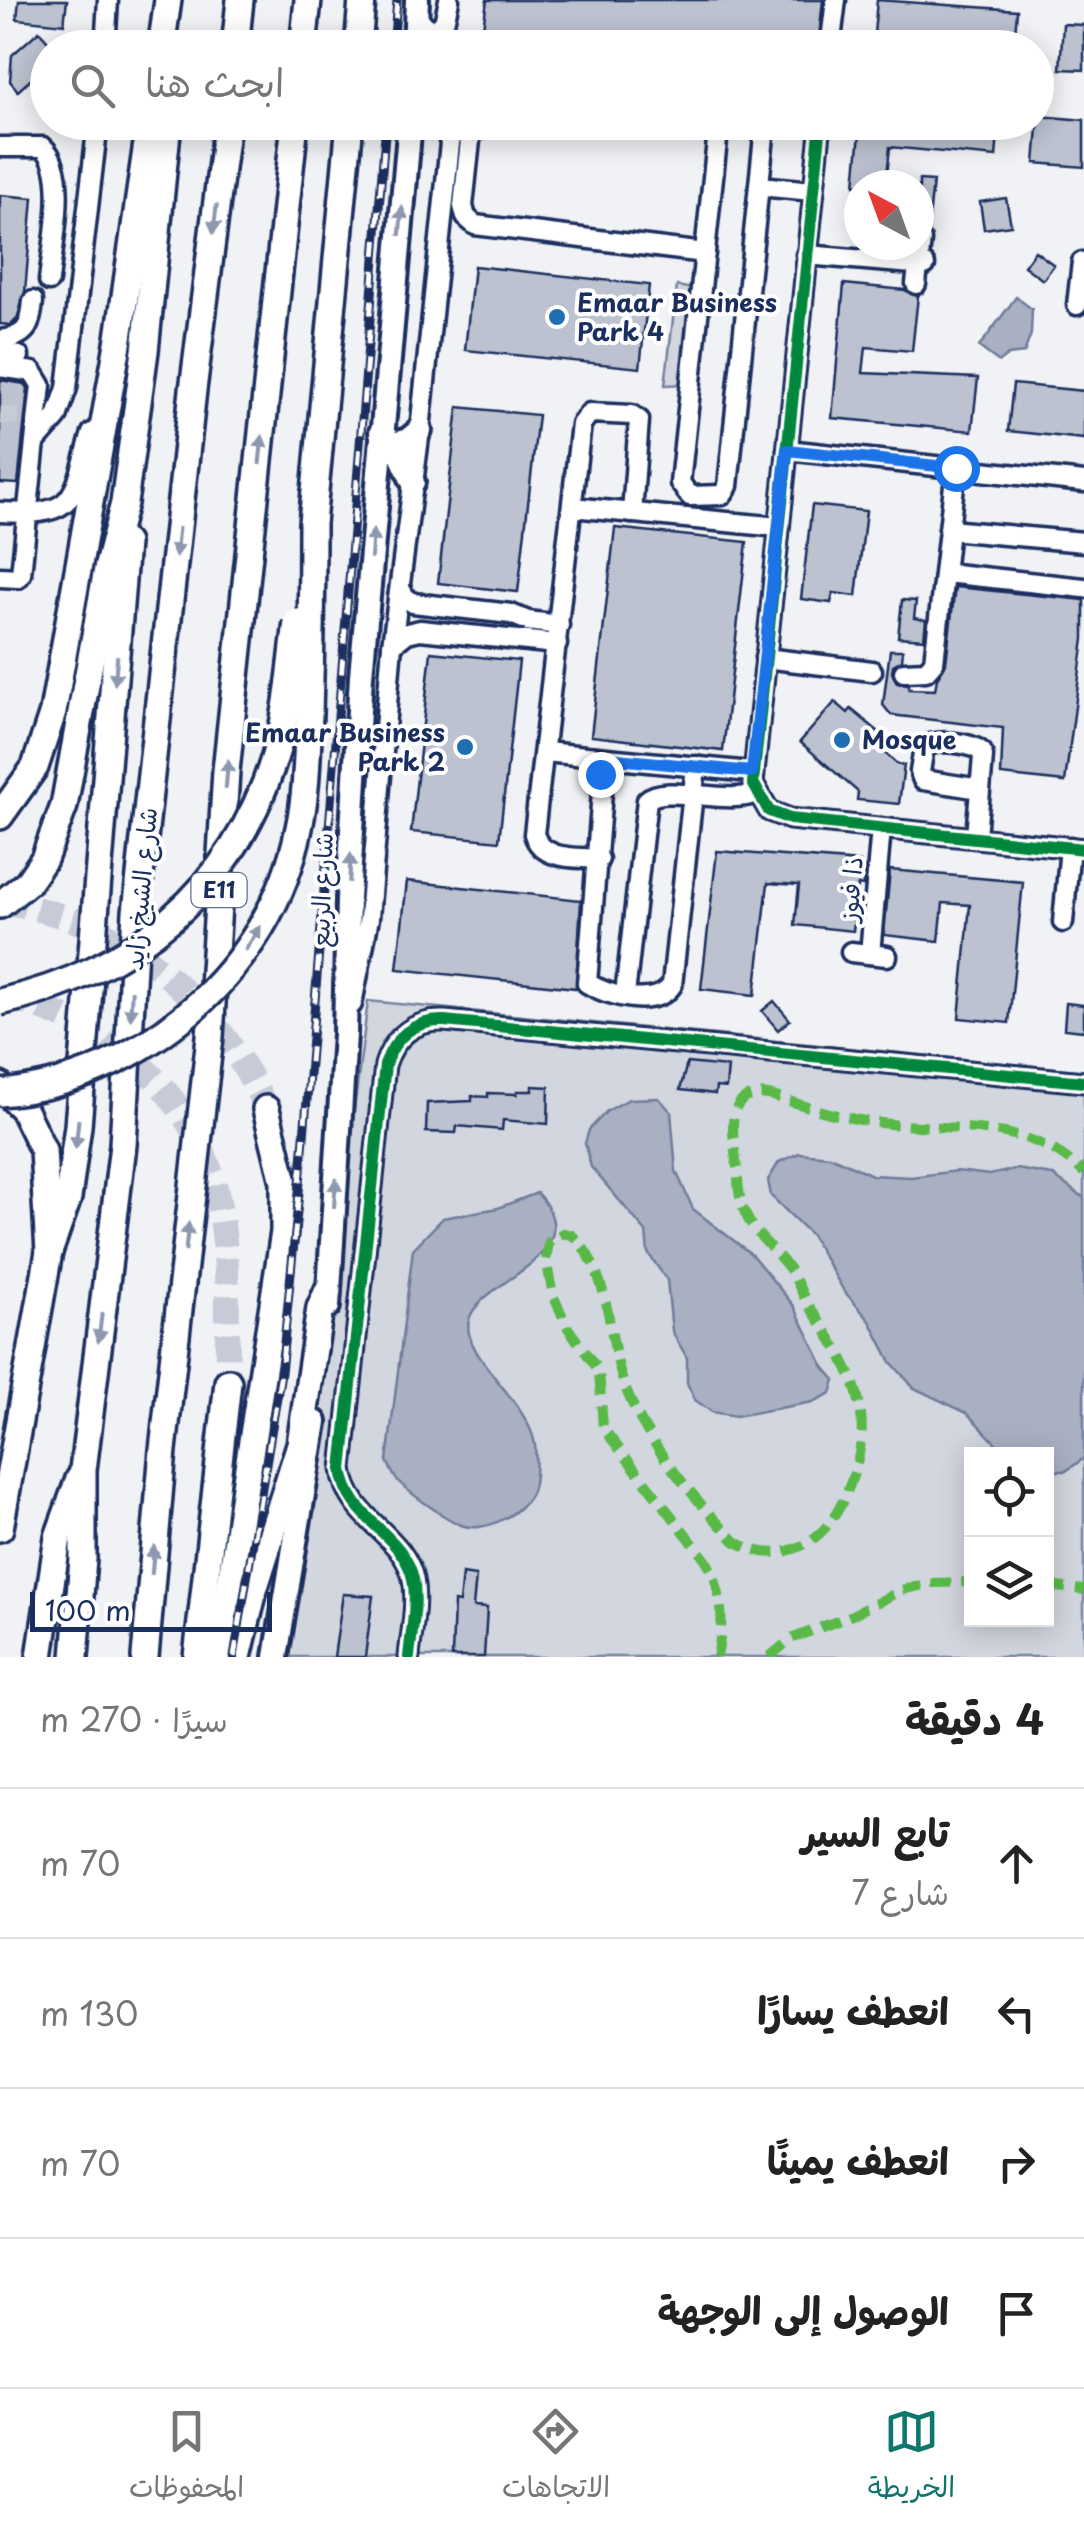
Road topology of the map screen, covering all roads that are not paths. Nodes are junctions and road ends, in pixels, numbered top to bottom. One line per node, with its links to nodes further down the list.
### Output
1 (108, 0): 10 (street)
2 (168, 0): 11 (highway)
3 (180, 0): 12 (highway)
4 (240, 0): 13 (highway)
5 (308, 0): 14 (highway)
6 (362, 0): 15 (highway)
7 (448, 0): 9 (street)
8 (836, 0): 16 (street)
9 (420, 24)
10 (106, 30)
11 (164, 30)
12 (177, 30)
13 (238, 30)
14 (306, 30)
15 (360, 30)
16 (832, 30)
17 (96, 140): 44 (street)
18 (148, 140): 39 (highway)
19 (166, 140): 49 (highway)
20 (225, 140): 92 (highway, شارع الشيخ زايد, one-way to 92)
21 (294, 140): 96 (highway, E11, one-way to 21)
22 (348, 140): 54 (highway)
23 (409, 140): 43 (main road, شارع الربيع, one-way to 23)
24 (449, 140): 42 (street)
25 (470, 140): 32 (street)
26 (717, 140): 32 (street)
27 (764, 140): 30 (street)
28 (819, 140): 31 (street)
29 (0, 147): 36 (street)
30 (758, 191): 31 (street); 32 (street)
31 (812, 196): 33 (street)
32 (705, 253)
33 (806, 256): 34 (street); 45 (street)
34 (922, 260)
35 (1082, 262): 37 (street)
36 (45, 281)
37 (1082, 296)
38 (33, 300): 40 (street)
39 (120, 338): 53 (street); 75 (highway)
40 (0, 340)
41 (0, 368): 44 (street)
42 (420, 430): 43 (main road); 47 (street)
43 (388, 438): 47 (main road); 85 (main road, شارع الربيع, one-way to 43)
44 (36, 440): 53 (street)
45 (787, 450): 46 (street); 55 (street)
46 (956, 468): 48 (street); 56 (street)
47 (412, 482): 60 (street)
48 (1084, 482)
49 (124, 503): 80 (highway); 89 (highway, one-way to 89)
50 (572, 507): 52 (street); 52 (street); 63 (street)
51 (0, 512): 53 (street)
52 (632, 512): 55 (street)
53 (29, 514): 59 (street)
54 (312, 524): 84 (highway, bridge); 87 (highway, one-way to 54, bridge)
55 (779, 527): 65 (street)
56 (949, 530): 57 (street); 58 (street)
57 (1084, 542)
58 (944, 573): 61 (street); 67 (street)
59 (0, 577)
60 (400, 588): 62 (street); 64 (street)
61 (1084, 588)
62 (532, 632): 63 (street); 64 (street)
63 (558, 634): 68 (street)
64 (392, 645): 85 (street)
65 (765, 658): 66 (street); 71 (street)
66 (872, 670)
67 (904, 672)
68 (545, 752): 69 (street); 79 (street)
69 (604, 758): 70 (street); 79 (street)
70 (696, 766): 71 (street); 74 (street)
71 (752, 772): 73 (street)
72 (975, 788): 77 (street)
73 (756, 793): 74 (street); 76 (street)
74 (693, 796): 83 (street); 83 (street)
75 (0, 816)
76 (881, 828): 77 (street); 82 (street, ذا فيوز)
77 (972, 836): 78 (street)
78 (1077, 848): 81 (street)
79 (599, 859): 83 (street)
80 (0, 906)
81 (1066, 922)
82 (870, 952)
83 (625, 995)
84 (0, 1002)
85 (345, 1034): 90 (main road, شارع الربيع, one-way to 85)
86 (1084, 1082): 101 (street)
87 (0, 1090): 89 (highway)
88 (266, 1109): 98 (highway)
89 (49, 1252): 93 (highway)
90 (328, 1290): 99 (highway); 100 (main road, شارع الربيع)
91 (228, 1382): 97 (highway)
92 (83, 1470): 94 (highway); 95 (highway, شارع الشيخ زايد)
93 (0, 1528)
94 (40, 1657)
95 (76, 1657)
96 (145, 1657)
97 (197, 1657)
98 (220, 1657)
99 (238, 1657)
100 (276, 1657)
101 (409, 1657)

